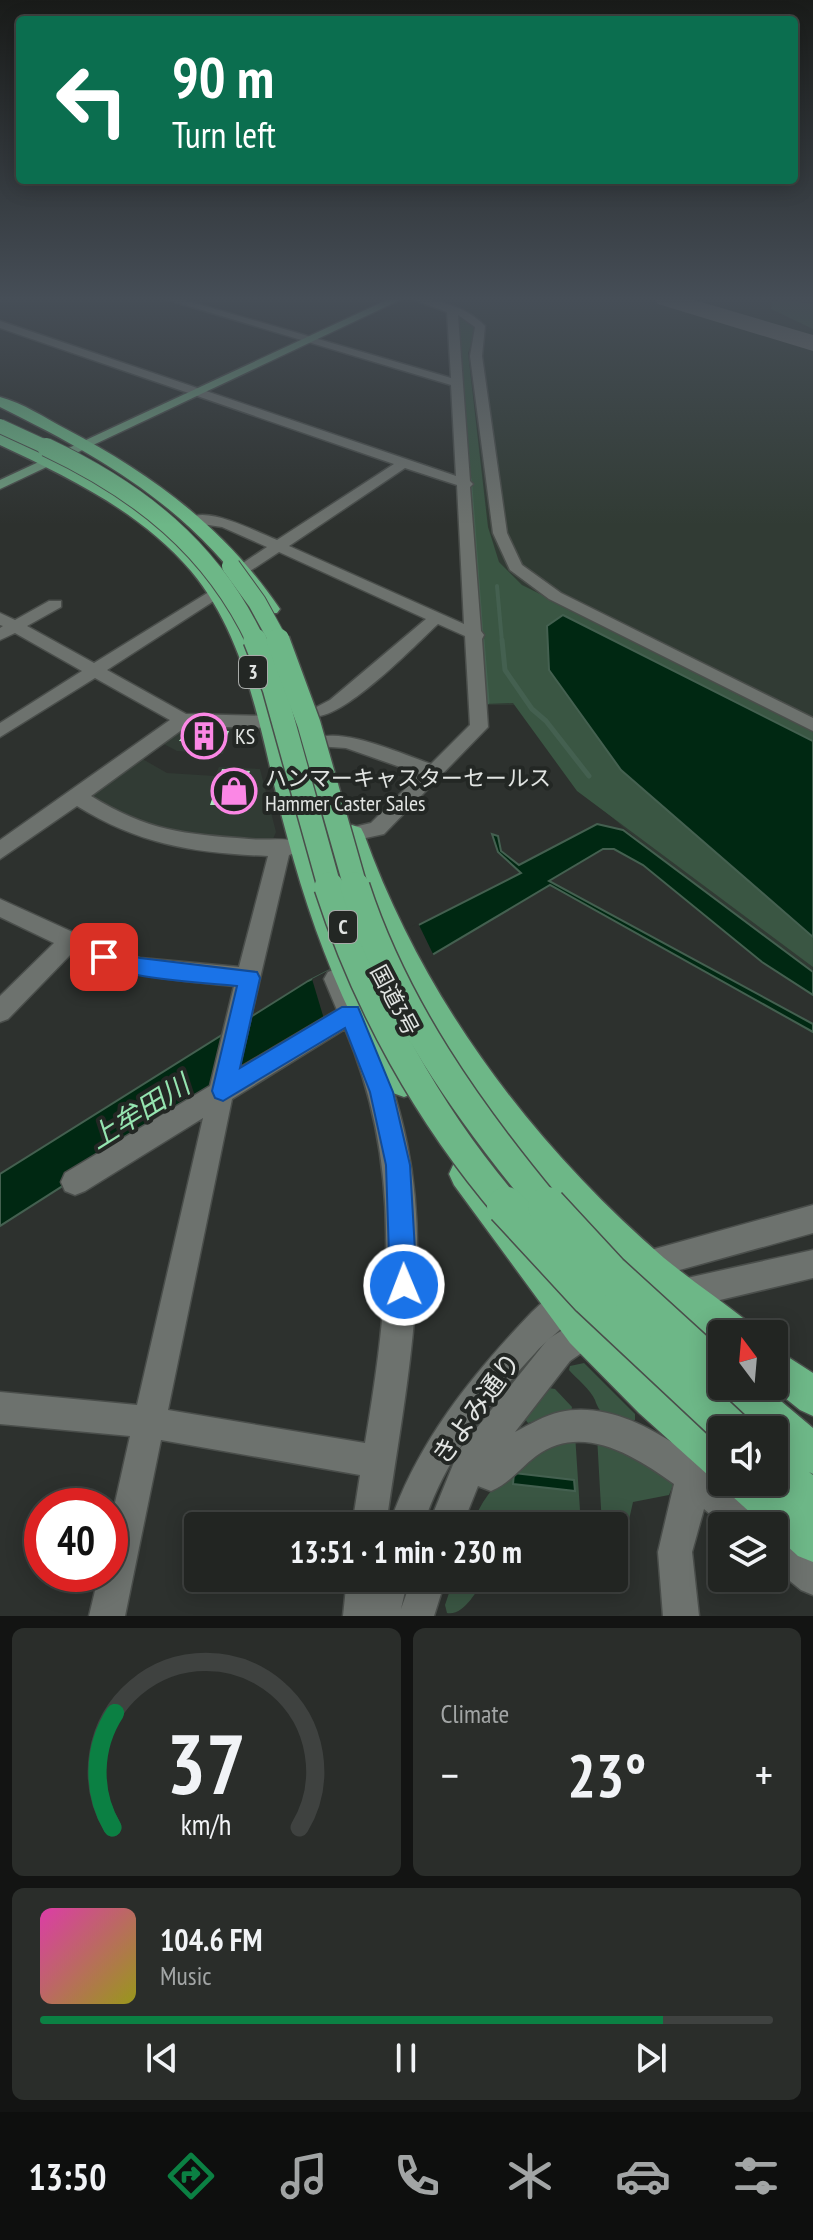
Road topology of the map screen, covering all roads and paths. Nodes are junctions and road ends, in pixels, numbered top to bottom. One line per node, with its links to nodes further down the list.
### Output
1 (146, 374): 7 (street)
2 (235, 374): 7 (main road)
3 (426, 374): 6 (street)
4 (459, 374): 6 (street)
5 (478, 374): 29 (street)
6 (459, 384): 15 (street)
7 (197, 392): 12 (main road); 14 (street)
8 (0, 401): 12 (highway, 国道3号 / 3)
9 (0, 415): 51 (highway, C, bridge)
10 (0, 426): 56 (highway, C, bridge)
11 (0, 439): 13 (highway, 国道3号 / 3)
12 (82, 446): 13 (main road); 17 (highway, 国道3号 / 3)
13 (49, 462): 16 (main road); 20 (highway, 国道3号 / 3)
14 (405, 462): 15 (street); 18 (street)
15 (466, 484): 24 (street)
16 (0, 485)
17 (195, 519): 18 (street); 19 (highway, 国道3号 / 3)
18 (280, 548): 19 (street); 22 (street)
19 (245, 568): 26 (highway, 国道3号 / 3)
20 (217, 592): 25 (street); 28 (highway, 国道3号 / 3)
21 (55, 604): 23 (street)
22 (436, 618): 24 (street); 26 (street)
23 (5, 627): 25 (street)
24 (476, 635): 32 (street)
25 (95, 671): 27 (street); 30 (street)
26 (316, 712): 31 (highway, 国道3号 / 3)
27 (183, 720): 28 (street); 33 (street)
28 (271, 722): 35 (highway, 国道3号 / 3)
29 (813, 725)
30 (0, 731)
31 (323, 742): 32 (street); 34 (highway, 国道3号 / 3)
32 (434, 772): 34 (street)
33 (76, 796): 35 (street); 36 (street)
34 (352, 834): 46 (highway, 国道3号 / 3)
35 (291, 846): 39 (street); 40 (highway, 国道3号 / 3)
36 (0, 851)
37 (0, 907): 38 (street)
38 (68, 943): 39 (street); 41 (street)
39 (250, 978): 42 (street)
40 (351, 1009): 42 (street); 48 (highway, 国道3号 / 3); 60 (street)
41 (0, 1012)
42 (226, 1080): 43 (street); 57 (street)
43 (75, 1182)
44 (813, 1219): 46 (street, きよみ通り)
45 (813, 1264): 47 (street)
46 (645, 1265): 47 (highway, 国道3号 / 3); 48 (street, きよみ通り)
47 (684, 1293): 49 (highway, 国道3号 / 3); 50 (street)
48 (563, 1303): 50 (highway, 国道3号 / 3); 67 (street, きよみ通り)
49 (717, 1320)
50 (583, 1330): 58 (highway, 国道3号 / 3); 61 (street, きよみ通り)
51 (708, 1364)
52 (788, 1377): 53 (highway)
53 (813, 1397)
54 (750, 1400): 59 (highway)
55 (0, 1408): 57 (street)
56 (716, 1416)
57 (147, 1422): 60 (street); 76 (street)
58 (708, 1449)
59 (813, 1454)
60 (378, 1462): 66 (street)
61 (471, 1462): 62 (street); 68 (street, きよみ通り)
62 (691, 1477): 69 (street); 80 (street)
63 (788, 1480): 65 (highway)
64 (762, 1496): 70 (highway)
65 (813, 1501)
66 (371, 1512)
67 (410, 1512)
68 (451, 1512)
69 (733, 1512)
70 (813, 1541)
71 (788, 1557): 72 (street)
72 (813, 1578)
73 (363, 1592): 77 (street)
74 (387, 1592): 78 (street)
75 (424, 1592): 79 (street)
76 (107, 1616)
77 (361, 1616)
78 (381, 1616)
79 (416, 1616)
80 (681, 1616)

